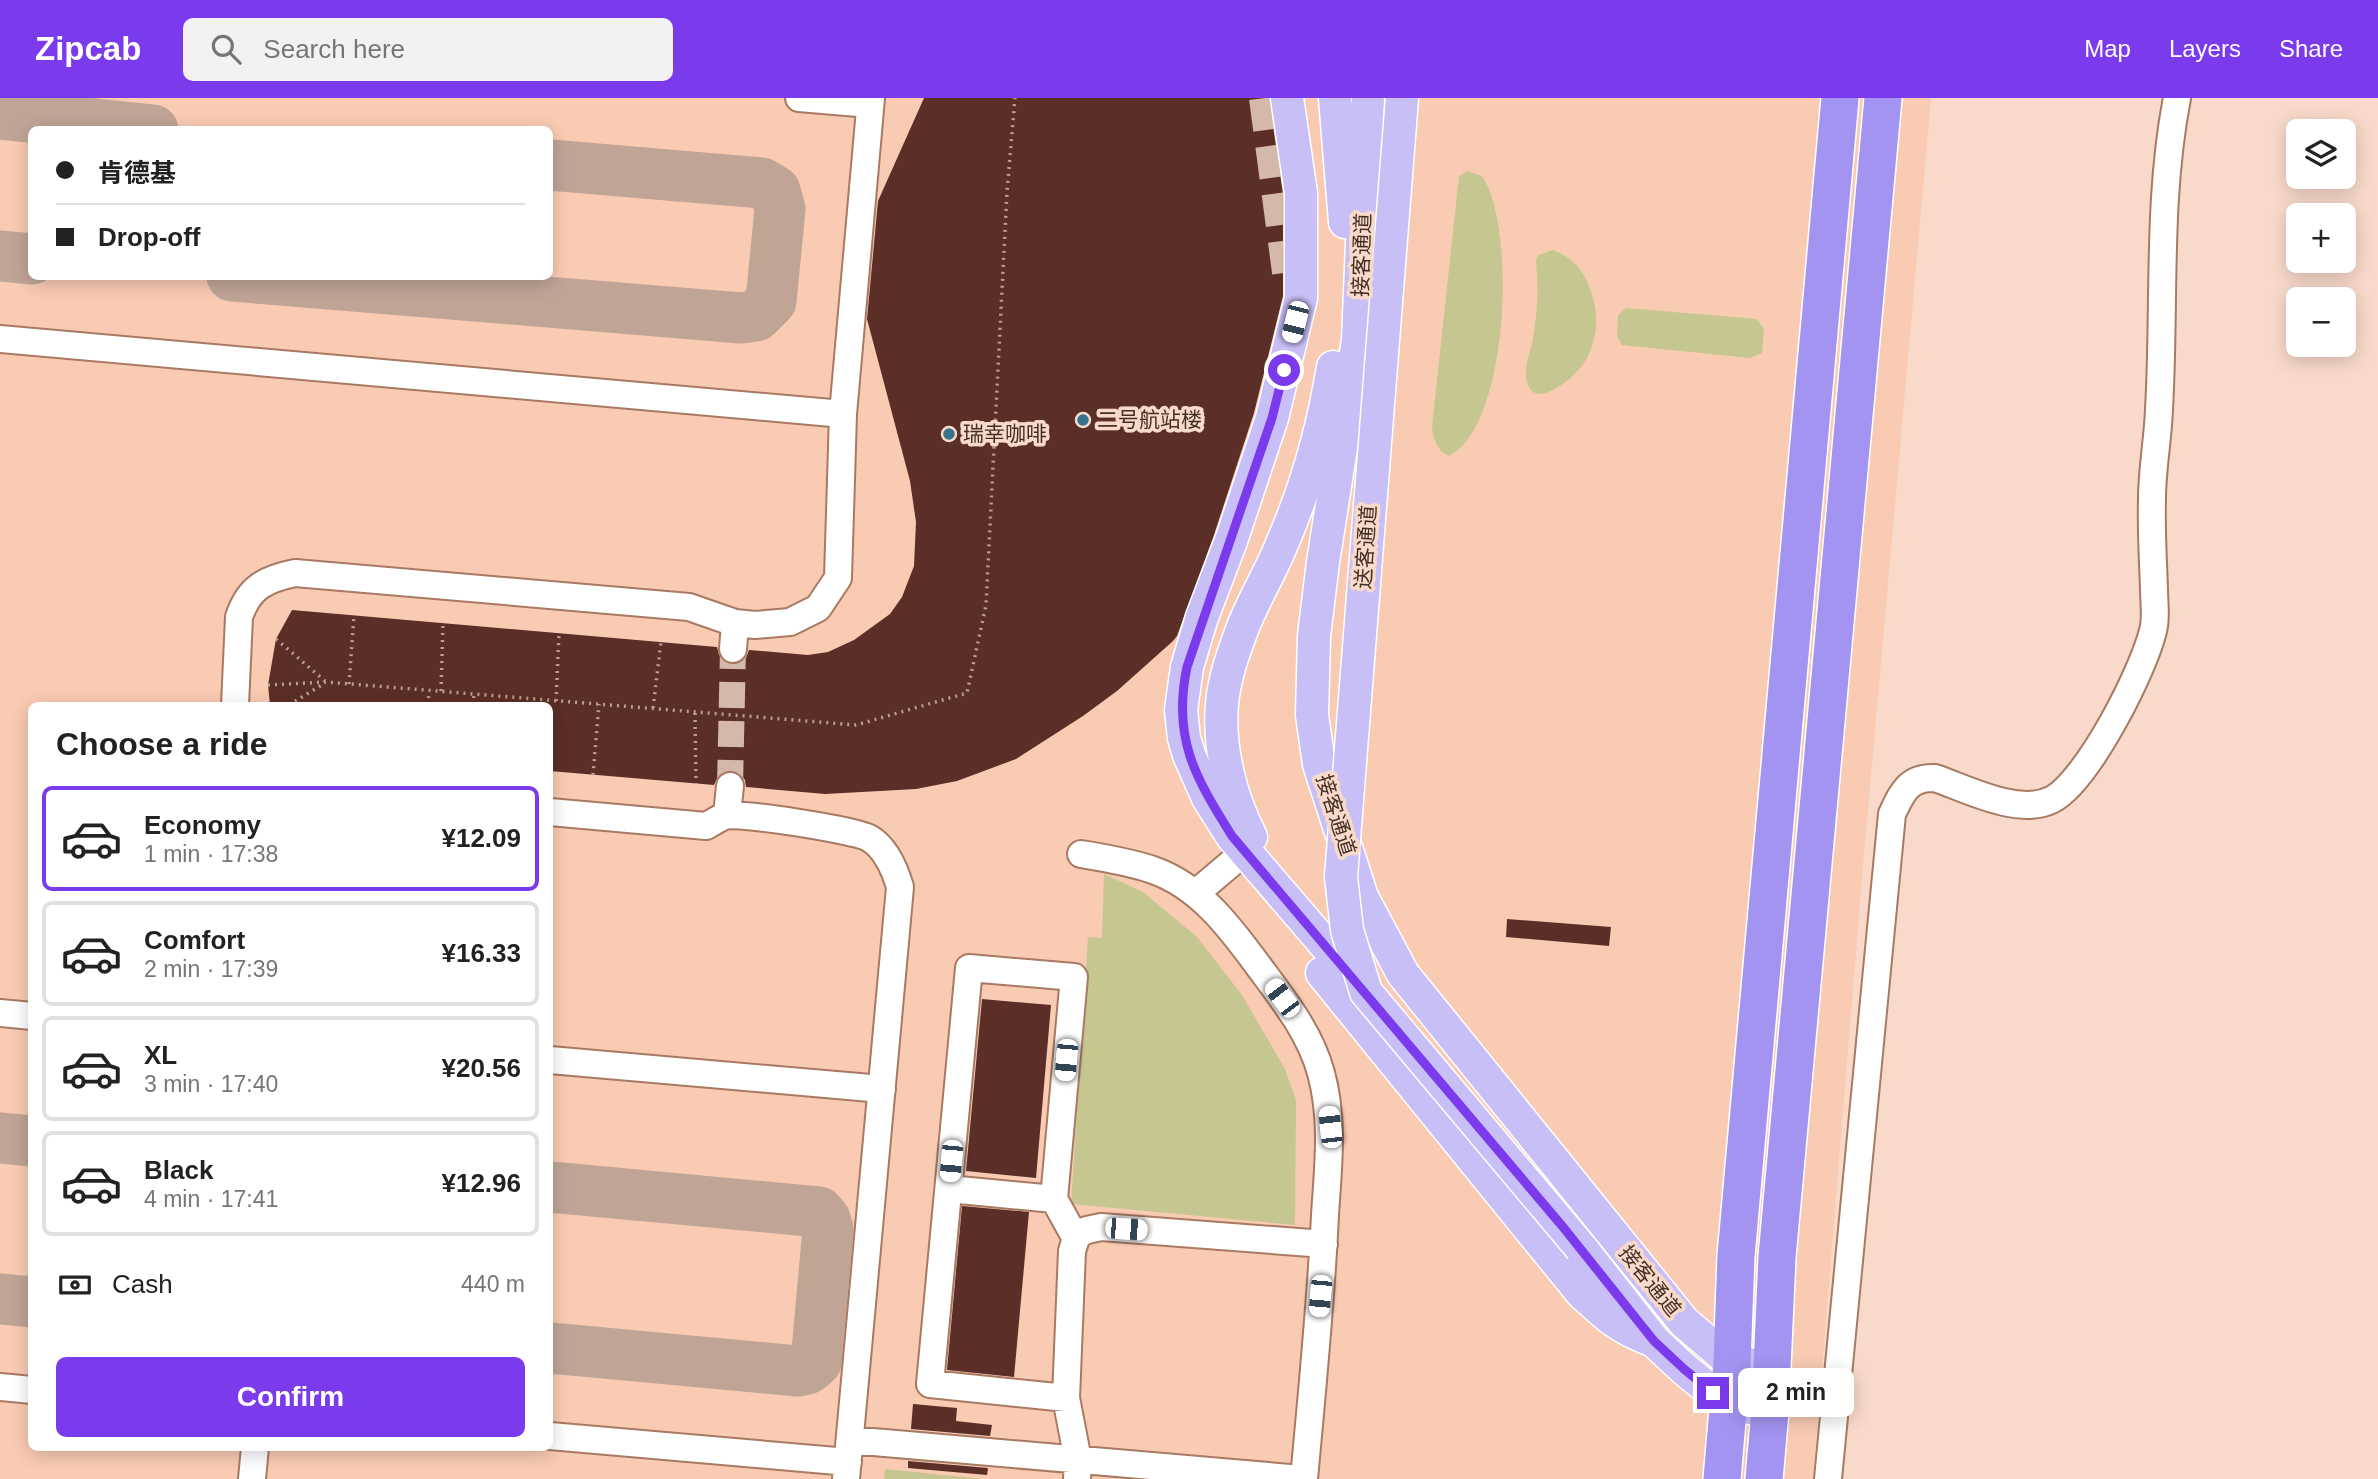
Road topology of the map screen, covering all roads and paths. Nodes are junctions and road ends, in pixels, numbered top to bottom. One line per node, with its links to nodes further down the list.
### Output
1 (799, 98): 9 (street)
2 (1287, 98): 41 (main road, 送客通道)
3 (1335, 98): 41 (main road, 送客通道)
4 (1368, 98): 53 (main road, 接客通道)
5 (1402, 98): 43 (main road, 送客通道, bridge)
6 (1840, 98): 53 (highway)
7 (1883, 98): 54 (highway)
8 (2177, 98): 68 (street)
9 (870, 101): 11 (street)
10 (0, 339): 11 (street)
11 (843, 414): 14 (street)
12 (354, 616): 21 (path)
13 (1191, 620): 40 (main road, 接客通道)
14 (735, 622): 19 (street); 27 (street)
15 (443, 624): 24 (path)
16 (559, 633): 26 (path)
17 (276, 639): 20 (path)
18 (661, 642): 32 (path)
19 (733, 649)
20 (326, 682): 22 (path); 28 (path)
21 (349, 684)
22 (268, 685)
23 (429, 691): 29 (path)
24 (441, 692)
25 (474, 694): 30 (path)
26 (556, 701)
27 (235, 702)
28 (294, 702)
29 (428, 702)
30 (473, 702)
31 (599, 704): 34 (path)
32 (653, 708)
33 (695, 712): 35 (path)
34 (593, 775)
35 (696, 784)
36 (730, 786): 38 (street)
37 (553, 812): 38 (street)
38 (727, 815): 47 (street)
39 (1081, 853): 42 (street)
40 (1235, 860): 42 (street); 52 (main road, 接客通道)
41 (1273, 882): 43 (main road, 送客通道)
42 (1196, 893): 51 (street)
43 (1366, 992): 52 (main road, 送客通道, bridge)
44 (0, 1013): 45 (street)
45 (28, 1016)
46 (553, 1060): 47 (street)
47 (882, 1089): 62 (street)
48 (948, 1189): 49 (street); 49 (street); 57 (street)
49 (1054, 1199): 50 (street)
50 (1075, 1237): 51 (street); 57 (street)
51 (1324, 1244): 65 (street)
52 (1654, 1341): 58 (main road)
53 (1732, 1363): 54 (main road); 58 (highway)
54 (1772, 1366): 59 (highway)
55 (0, 1387): 56 (street)
56 (28, 1390)
57 (1066, 1398): 63 (street)
58 (1728, 1405): 59 (main road); 66 (highway)
59 (1770, 1411): 67 (highway)
60 (553, 1436): 62 (street)
61 (255, 1451): 64 (street)
62 (848, 1460): 63 (street)
63 (1078, 1469): 65 (street)
64 (252, 1479)
65 (1303, 1479)
66 (1722, 1479)
67 (1764, 1479)
68 (1828, 1479)

